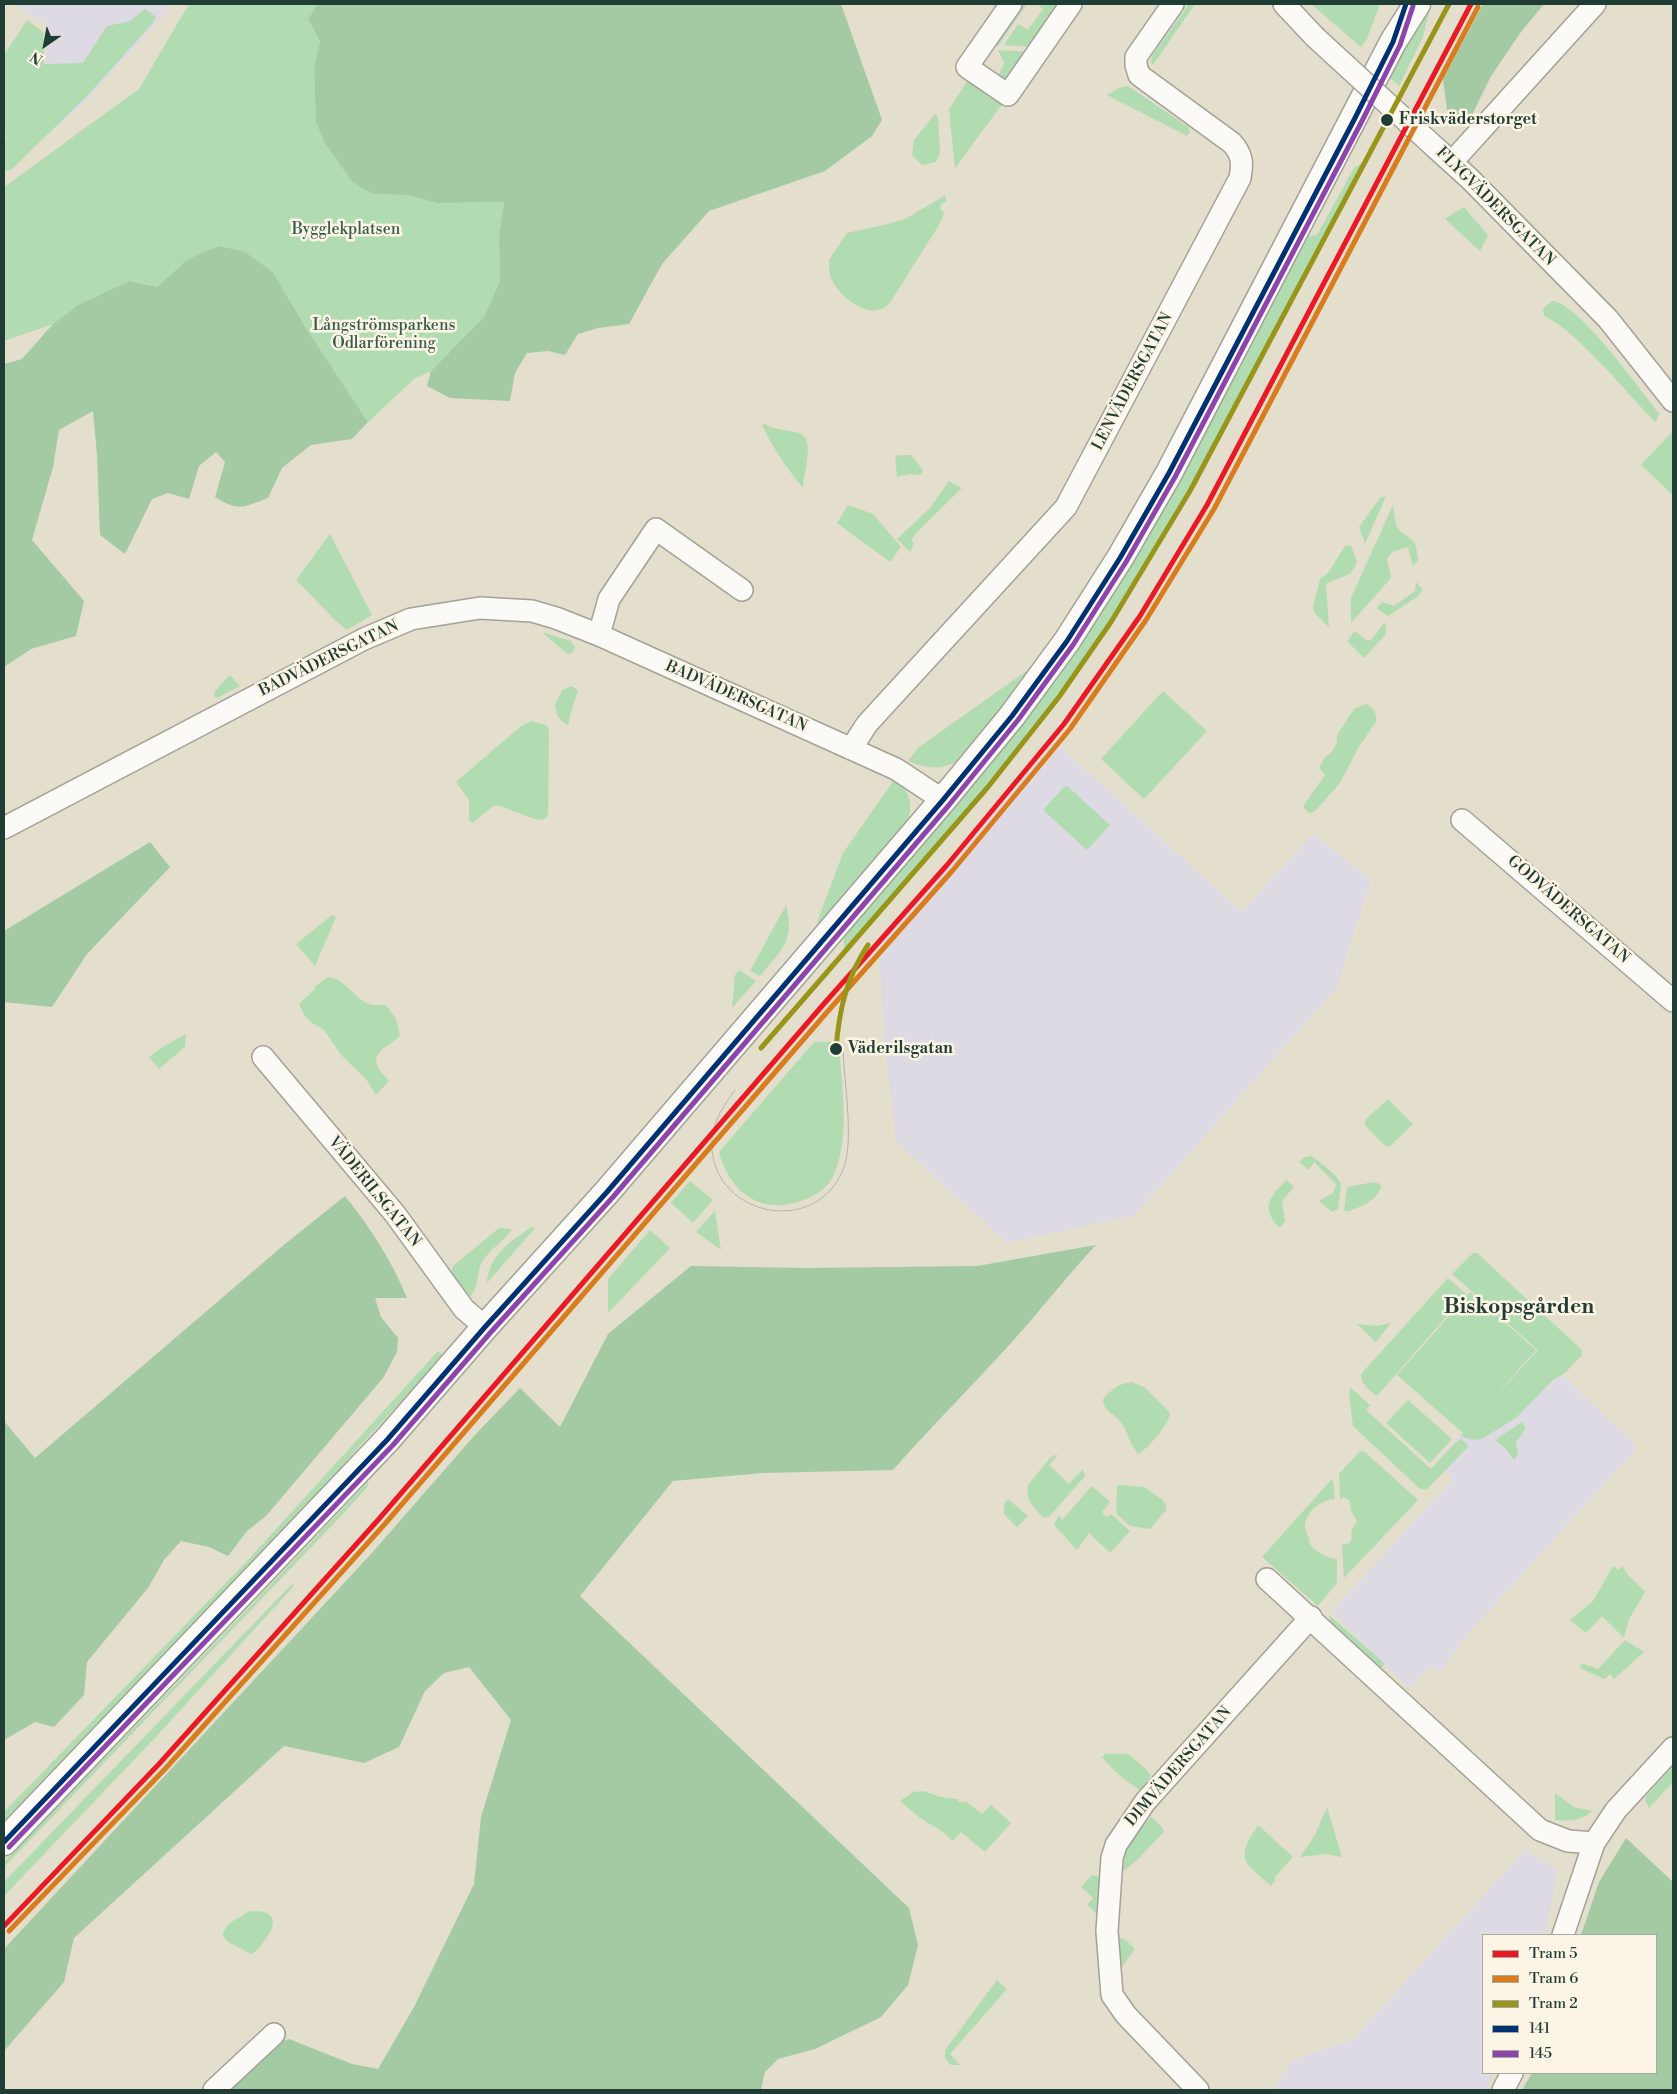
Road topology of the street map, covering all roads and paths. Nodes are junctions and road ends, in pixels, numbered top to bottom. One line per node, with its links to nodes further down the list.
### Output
1 (1011, 4): 2 (street)
2 (1070, 4)
3 (1173, 4): 13 (street, LENVÄDERSGATAN)
4 (1284, 4): 9 (street, FLYGVÄDERSGATAN, bridge)
5 (1406, 4): 8 (street)
6 (1417, 4): 8 (street)
7 (1595, 4): 9 (street)
8 (1393, 42): 14 (street)
9 (1445, 156): 10 (street, FLYGVÄDERSGATAN)
10 (1673, 401)
11 (742, 590): 12 (street)
12 (599, 635): 13 (street, BADVÄDERSGATAN); 16 (street, BADVÄDERSGATAN)
13 (851, 749): 14 (street, BADVÄDERSGATAN)
14 (943, 800): 19 (street)
15 (1462, 820): 17 (street, GODVÄDERSGATAN)
16 (4, 828)
17 (1673, 1001)
18 (263, 1057): 19 (street, VÄDERILSGATAN)
19 (485, 1327): 23 (street)
20 (1267, 1579): 21 (street)
21 (1311, 1617): 24 (street); 29 (street, DIMVÄDERSGATAN)
22 (1673, 1748): 24 (street)
23 (4, 1842)
24 (1594, 1843): 25 (street)
25 (1563, 1934)
26 (274, 2034): 28 (street)
27 (1511, 2074): 30 (street)
28 (214, 2090)
29 (1198, 2090)
30 (1503, 2090)

